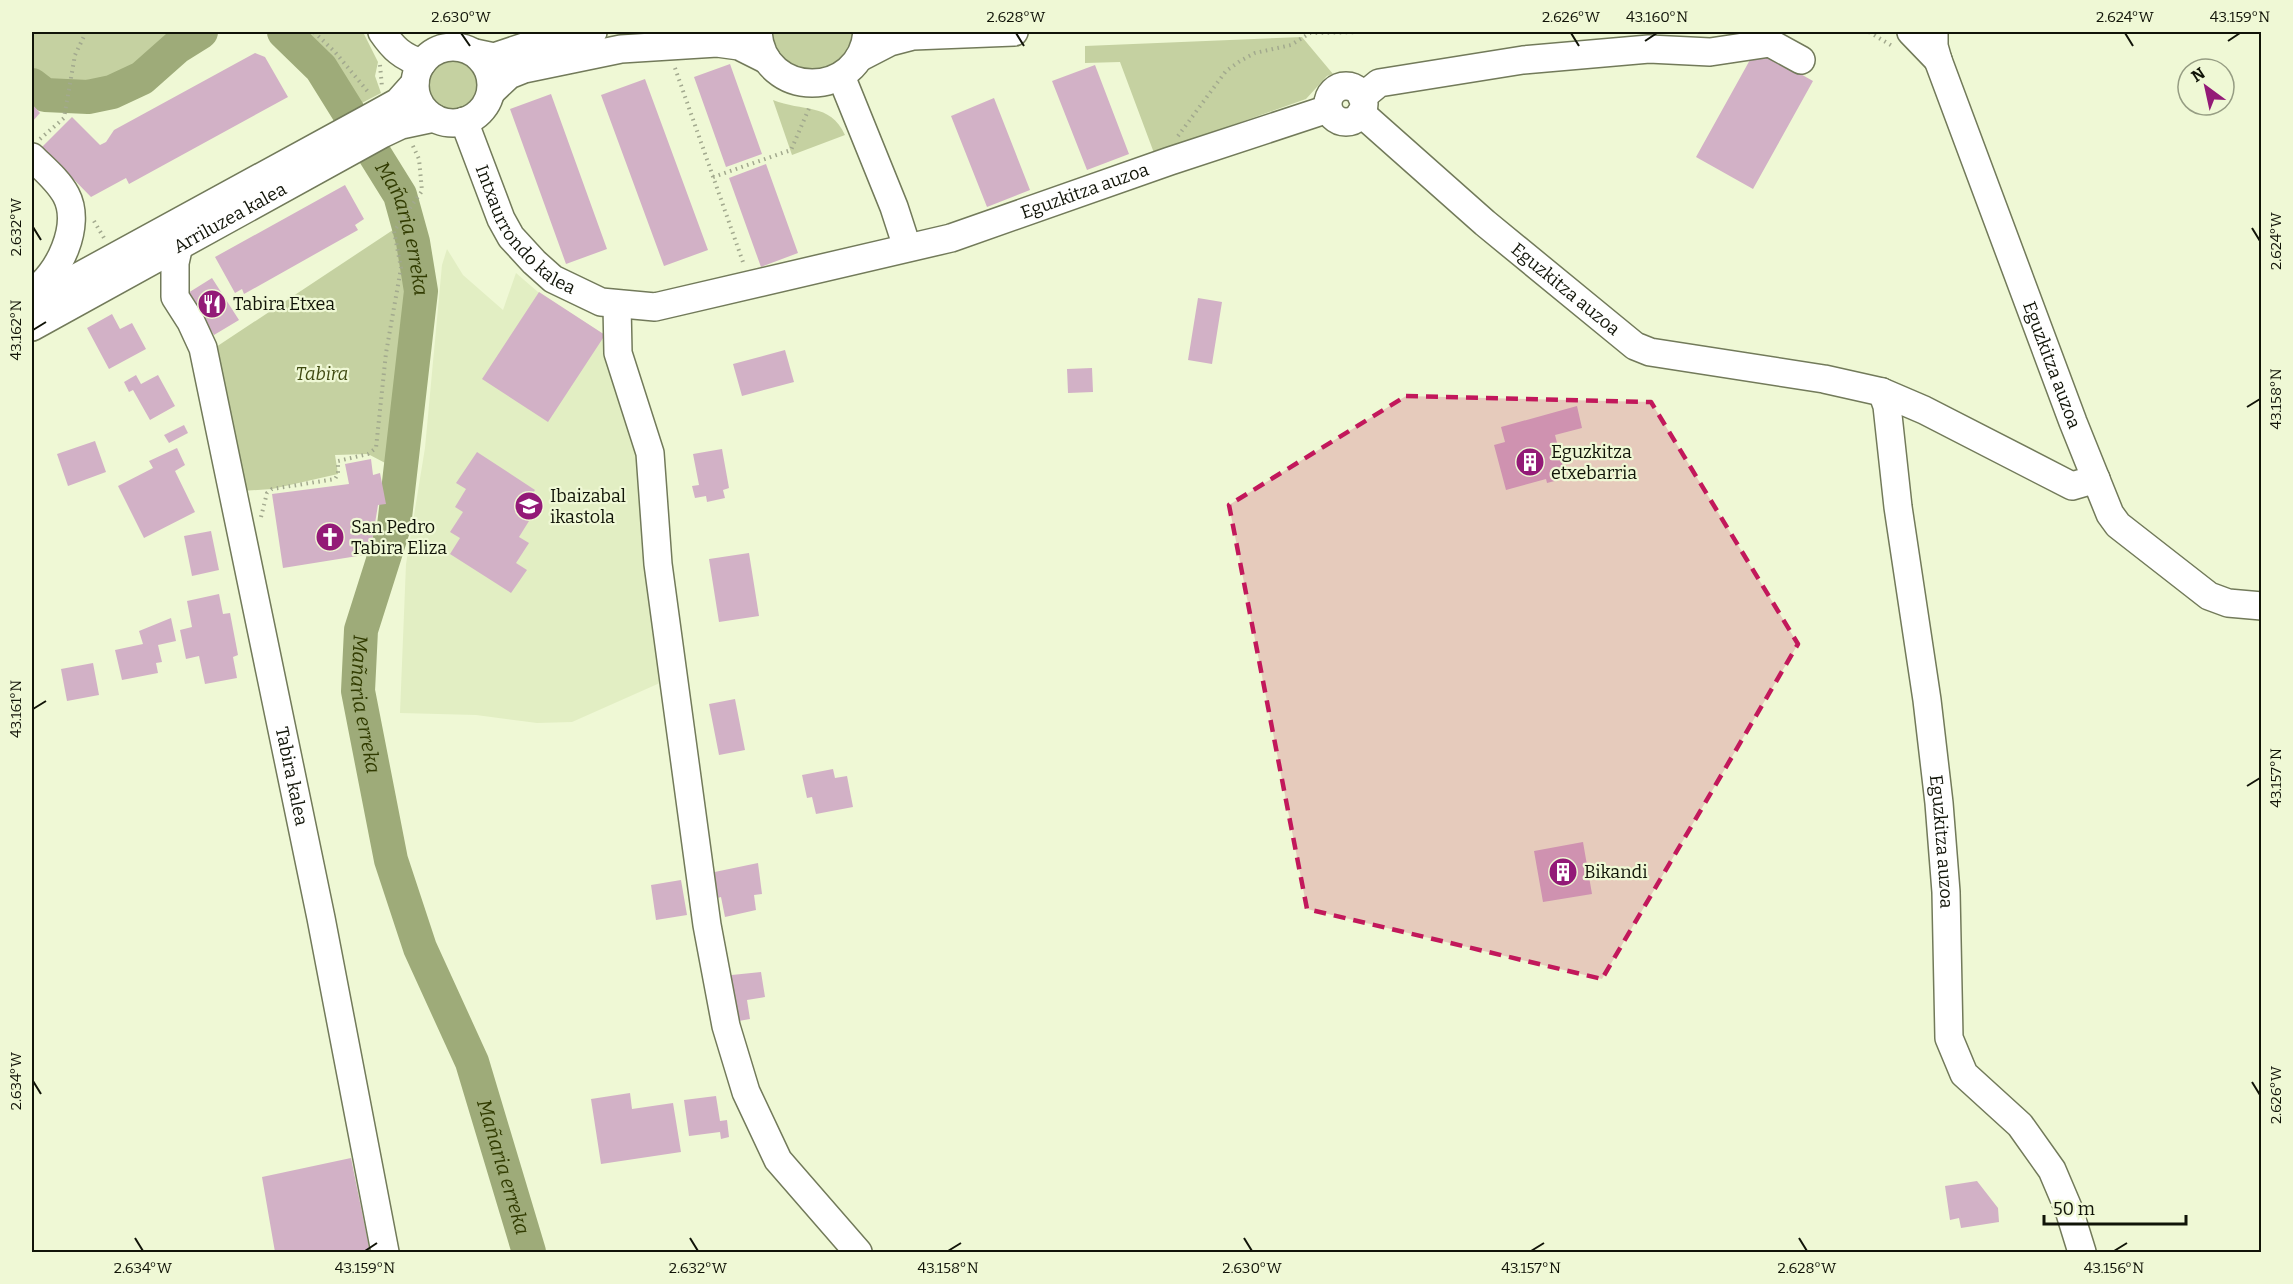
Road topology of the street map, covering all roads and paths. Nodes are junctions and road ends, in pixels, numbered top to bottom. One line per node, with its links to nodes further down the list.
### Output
1 (86, 32): 24 (path)
2 (314, 32): 21 (path)
3 (382, 32): 17 (street)
4 (593, 32): 11 (street, Arriluzea kalea)
5 (758, 32): 13 (street)
6 (867, 32): 16 (street)
7 (1014, 32): 16 (street)
8 (1361, 32): 27 (path)
9 (1911, 32): 15 (street)
10 (1934, 32): 15 (street)
11 (464, 44): 17 (street, Arriluzea kalea); 18 (street)
12 (672, 60): 28 (path)
13 (767, 60): 16 (street); 18 (street)
14 (1801, 60): 19 (street)
15 (1938, 60): 40 (street, Eguzkitza auzoa)
16 (850, 67): 31 (street)
17 (418, 73): 21 (street, Arriluzea kalea); 22 (street)
18 (491, 92): 23 (street)
19 (1362, 105): 27 (street, Eguzkitza auzoa); 39 (street, Eguzkitza auzoa)
20 (810, 106): 28 (path)
21 (375, 118): 22 (street, Arriluzea kalea); 26 (street, Arriluzea kalea)
22 (434, 118): 23 (street, Arriluzea kalea)
23 (464, 121): 37 (street, Intxaurrondo kalea)
24 (32, 146)
25 (32, 157): 34 (street)
26 (319, 157): 30 (street, Arriluzea kalea); 35 (street, Arriluzea kalea)
27 (1170, 161): 31 (street, Eguzkitza auzoa)
28 (713, 177): 33 (path)
29 (422, 191): 41 (path)
30 (179, 245): 32 (street, Arriluzea kalea); 36 (street)
31 (908, 247): 37 (street, Eguzkitza auzoa)
32 (131, 272): 36 (street); 38 (street, Arriluzea kalea)
33 (747, 274)
34 (32, 292)
35 (32, 302)
36 (179, 305): 43 (street, Tabira kalea)
37 (617, 305): 44 (street)
38 (32, 327)
39 (1882, 392): 40 (street, Eguzkitza auzoa); 45 (street, Eguzkitza auzoa)
40 (2096, 479): 42 (street)
41 (256, 525)
42 (2262, 606)
43 (385, 1252)
44 (858, 1252)
45 (2082, 1252)

